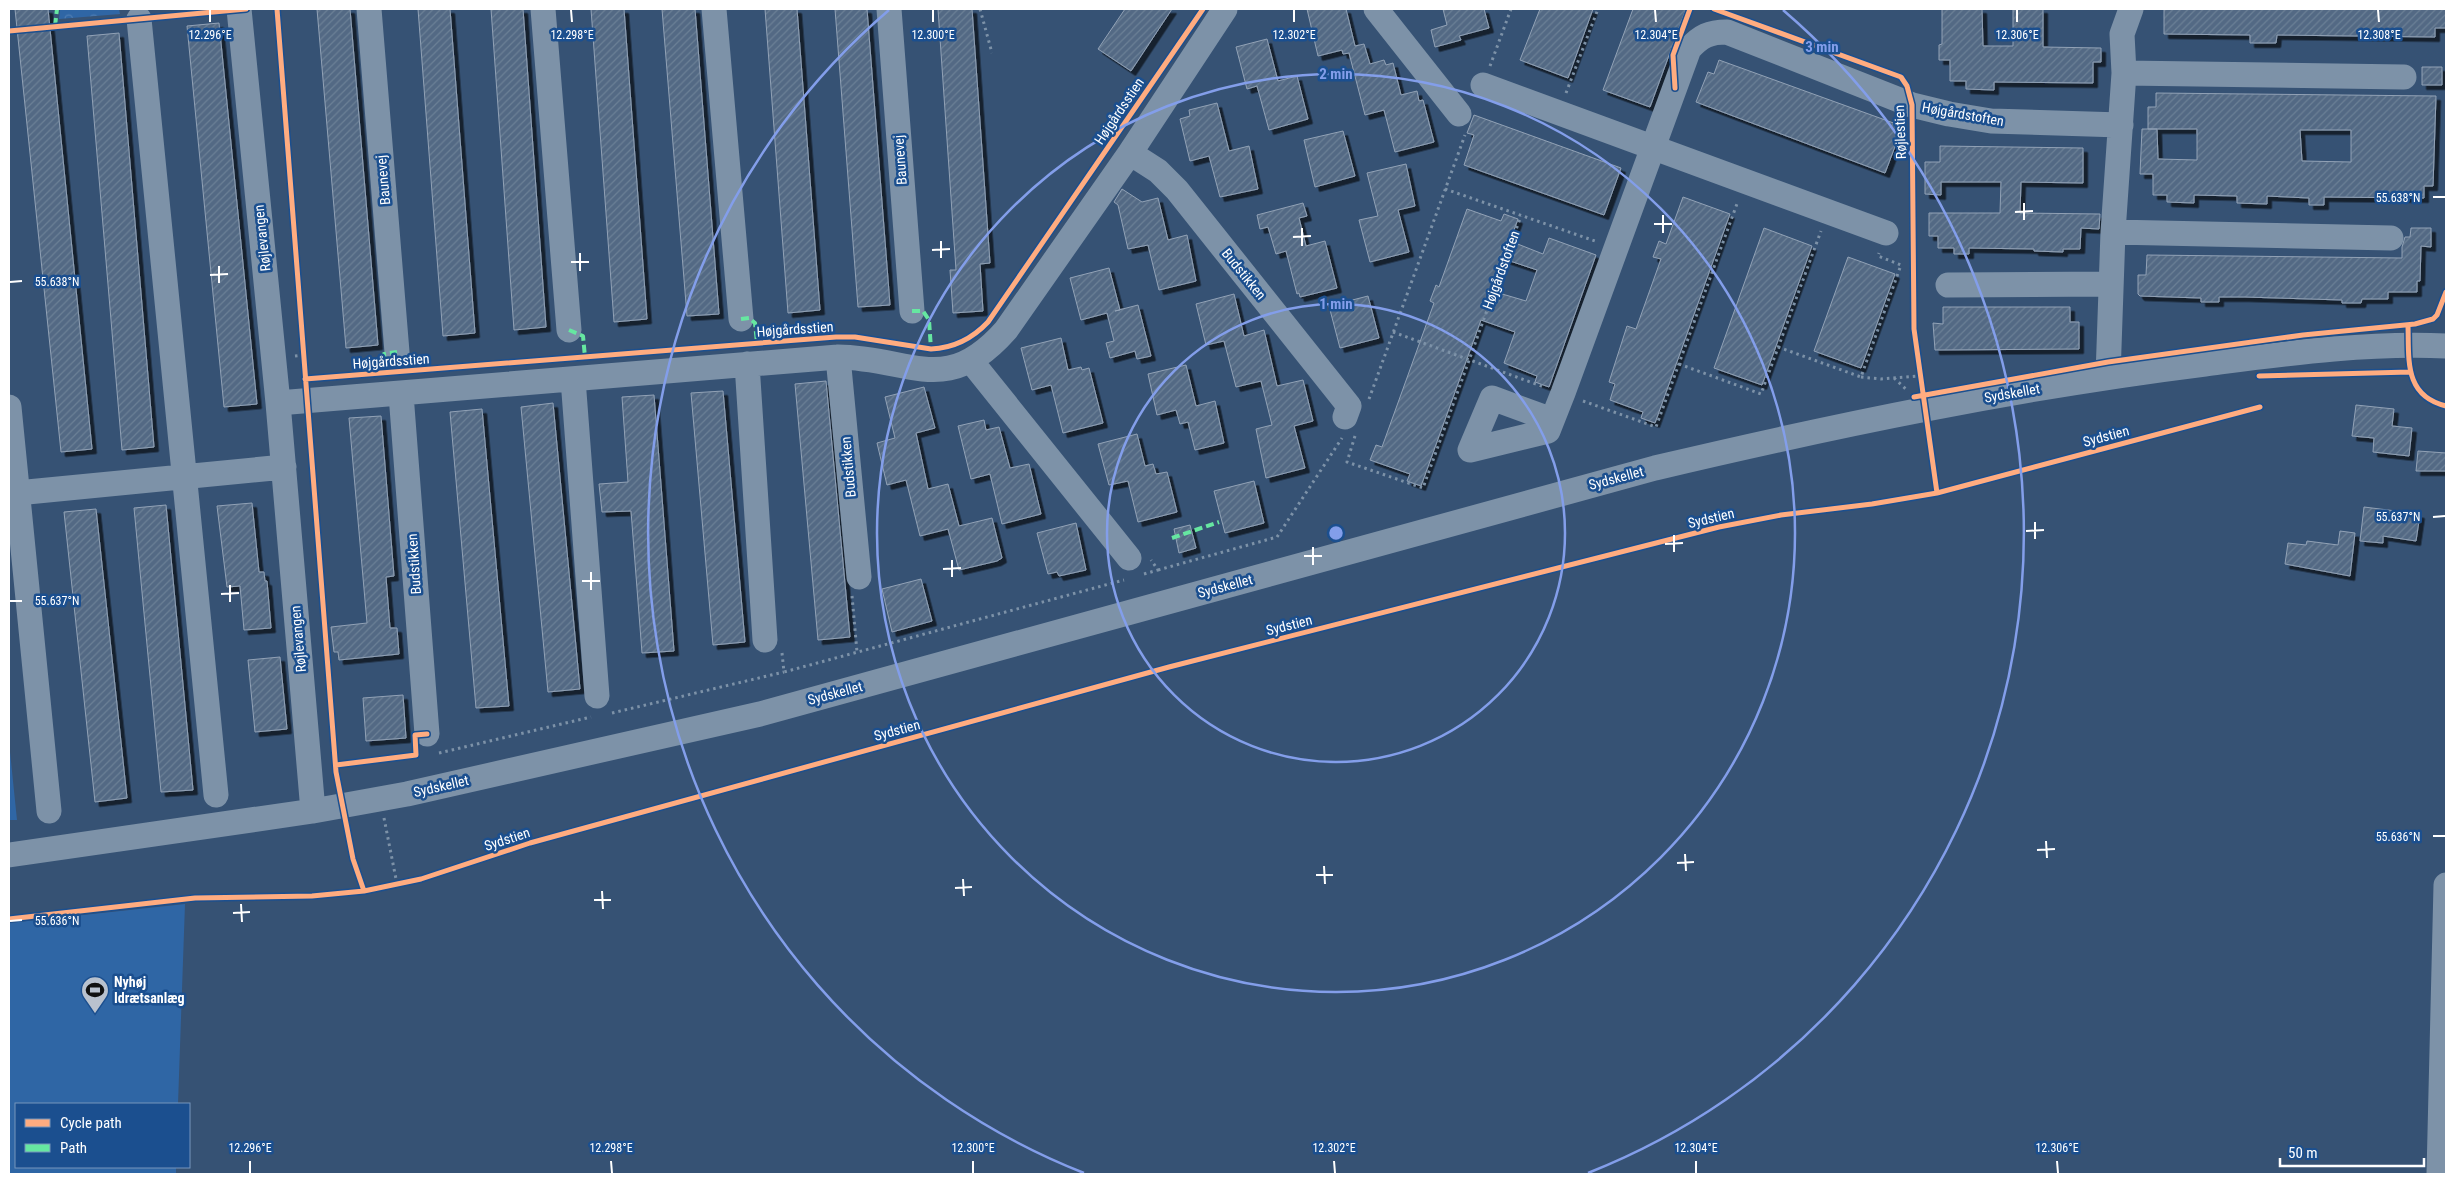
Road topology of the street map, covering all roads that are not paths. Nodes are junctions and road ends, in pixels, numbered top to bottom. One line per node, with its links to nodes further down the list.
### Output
1 (239, 9): 33 (street, Røjlevangen)
2 (369, 9): 26 (street, Baunevej)
3 (542, 9): 24 (street)
4 (714, 9): 23 (street)
5 (889, 9): 22 (street, Baunevej)
6 (1226, 9): 16 (street)
7 (1376, 9): 13 (street)
8 (2131, 9): 10 (street)
9 (139, 19): 38 (street)
10 (2124, 73): 11 (street); 14 (street)
11 (2404, 77)
12 (1483, 85): 15 (street)
13 (1463, 122)
14 (2121, 125): 15 (street, Højgårdstoften); 17 (street)
15 (1652, 147): 18 (street); 36 (street, Højgårdstoften)
16 (1130, 153): 28 (street); 35 (street, Budstikken)
17 (2113, 232): 19 (street); 21 (street)
18 (1886, 233)
19 (2391, 238)
20 (1948, 284): 21 (street)
21 (2110, 284): 30 (street)
22 (912, 311)
23 (741, 319)
24 (569, 330)
25 (2446, 346): 30 (street, Sydskellet)
26 (397, 352)
27 (838, 358): 28 (street); 29 (street); 41 (street, Budstikken)
28 (971, 361): 40 (street)
29 (747, 364): 31 (street); 42 (street)
30 (2108, 376): 47 (street, Sydskellet)
31 (573, 380): 32 (street); 43 (street)
32 (401, 394): 33 (street); 44 (street, Budstikken)
33 (278, 403): 37 (street, Røjlevangen)
34 (9, 407): 39 (street)
35 (1352, 419)
36 (1552, 420)
37 (284, 467): 38 (street); 47 (street, Røjlevangen)
38 (185, 476): 39 (street); 45 (street)
39 (17, 493): 46 (street)
40 (1133, 570)
41 (859, 578)
42 (765, 637)
43 (597, 696)
44 (427, 734)
45 (216, 795)
46 (49, 811)
47 (313, 811): 48 (street, Sydskellet)
48 (9, 855)
49 (2446, 886): 50 (street)
50 (2439, 1174)

